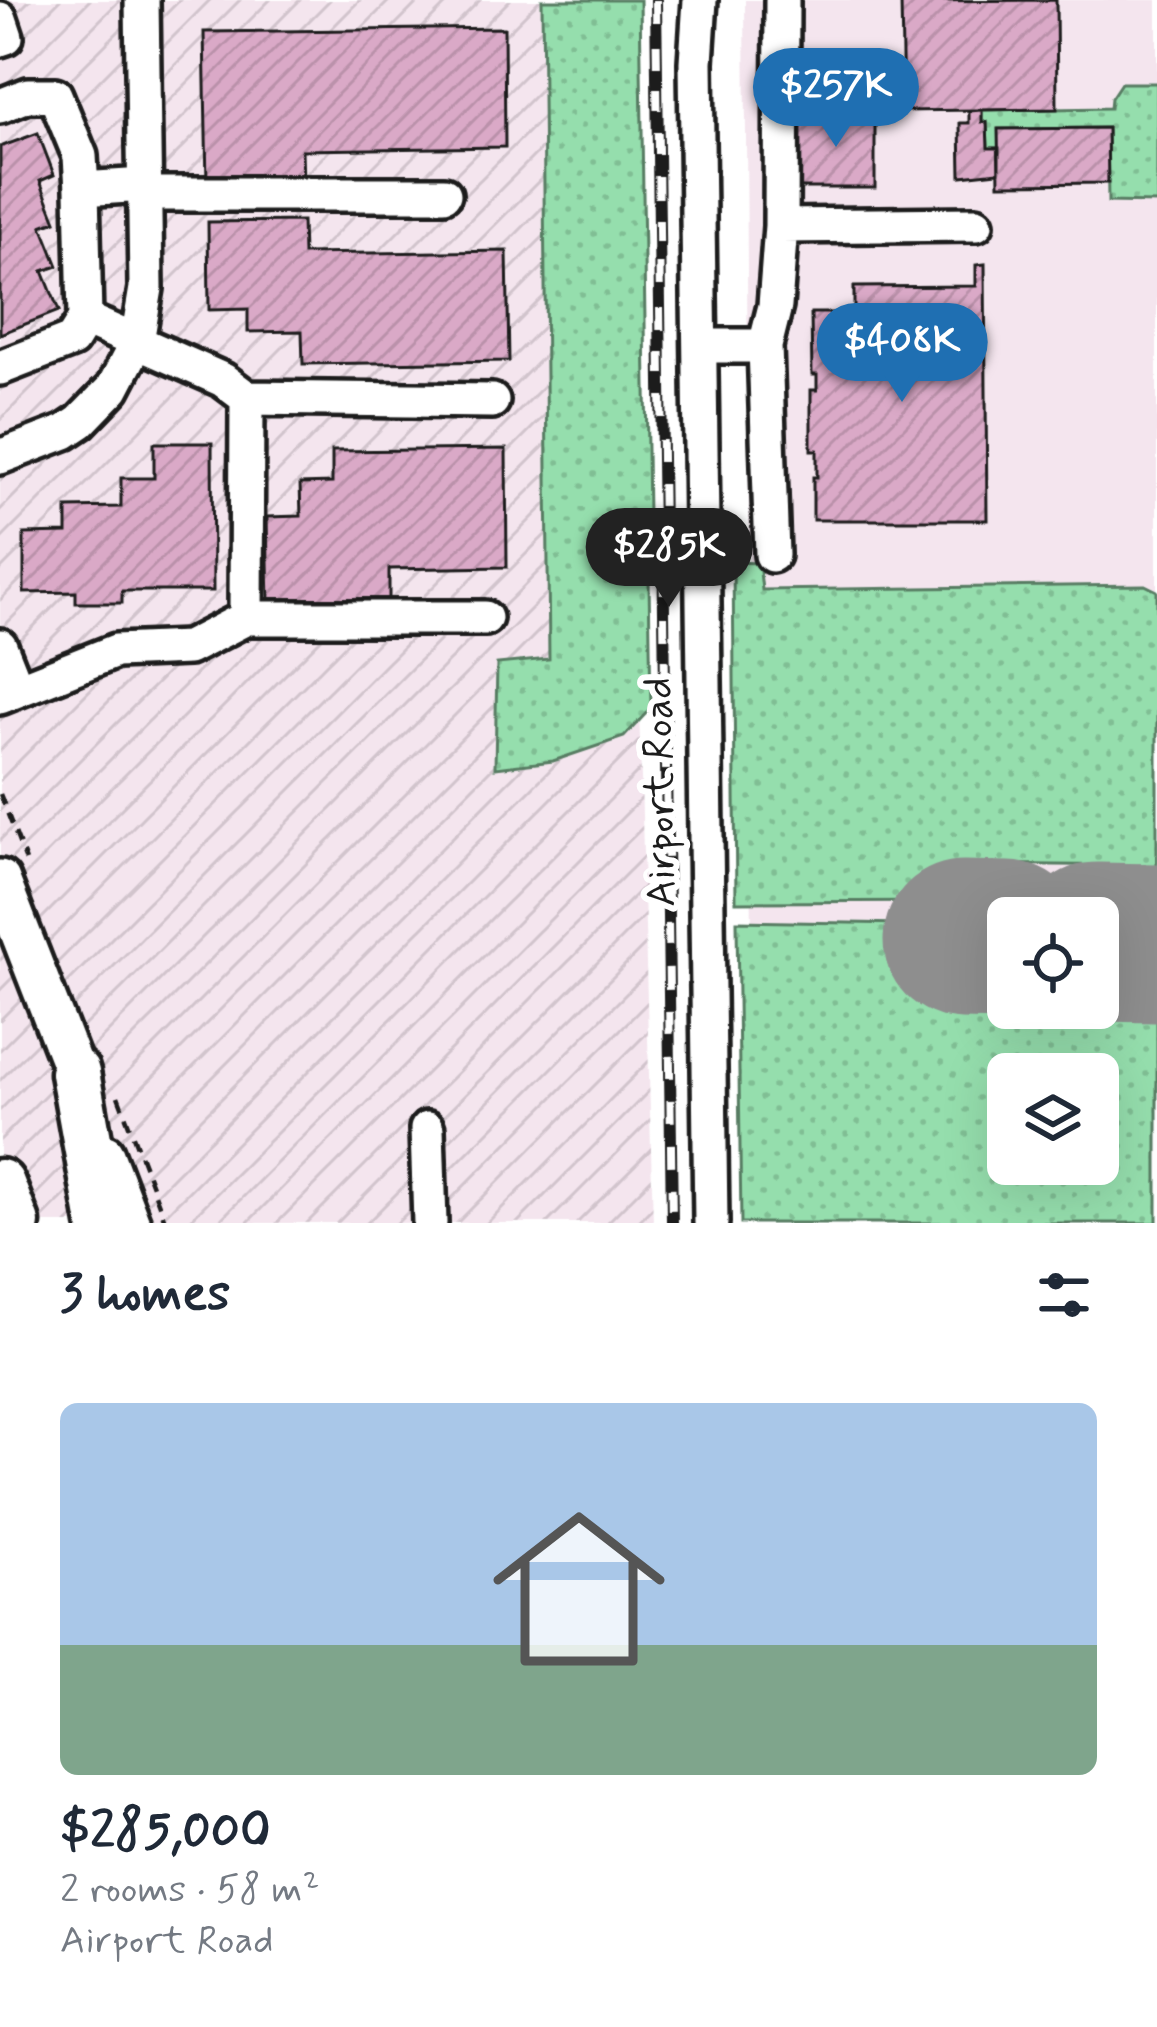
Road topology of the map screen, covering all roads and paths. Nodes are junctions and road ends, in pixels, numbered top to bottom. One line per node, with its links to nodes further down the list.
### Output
1 (142, 0): 8 (street)
2 (700, 0): 14 (street, Airport Road)
3 (782, 0): 11 (street)
4 (0, 19): 5 (street)
5 (0, 39)
6 (0, 106): 7 (street)
7 (82, 189): 8 (street); 12 (street)
8 (144, 189): 9 (street); 13 (street)
9 (444, 194)
10 (976, 224): 11 (street)
11 (781, 226): 15 (street)
12 (85, 319): 13 (street); 16 (street)
13 (137, 342): 17 (street); 19 (street)
14 (700, 346): 15 (street); 33 (street, Airport Road)
15 (765, 346): 20 (street)
16 (0, 368)
17 (248, 398): 18 (street); 21 (street)
18 (492, 401)
19 (0, 458)
20 (772, 555)
21 (245, 617): 22 (street); 24 (street)
22 (485, 618)
23 (0, 646): 24 (street)
24 (9, 693)
25 (0, 880): 26 (main road)
26 (75, 1072): 30 (highway); 31 (street)
27 (427, 1129): 32 (street)
28 (0, 1184): 29 (highway)
29 (15, 1223)
30 (102, 1223)
31 (133, 1223)
32 (430, 1223)
33 (711, 1223)

